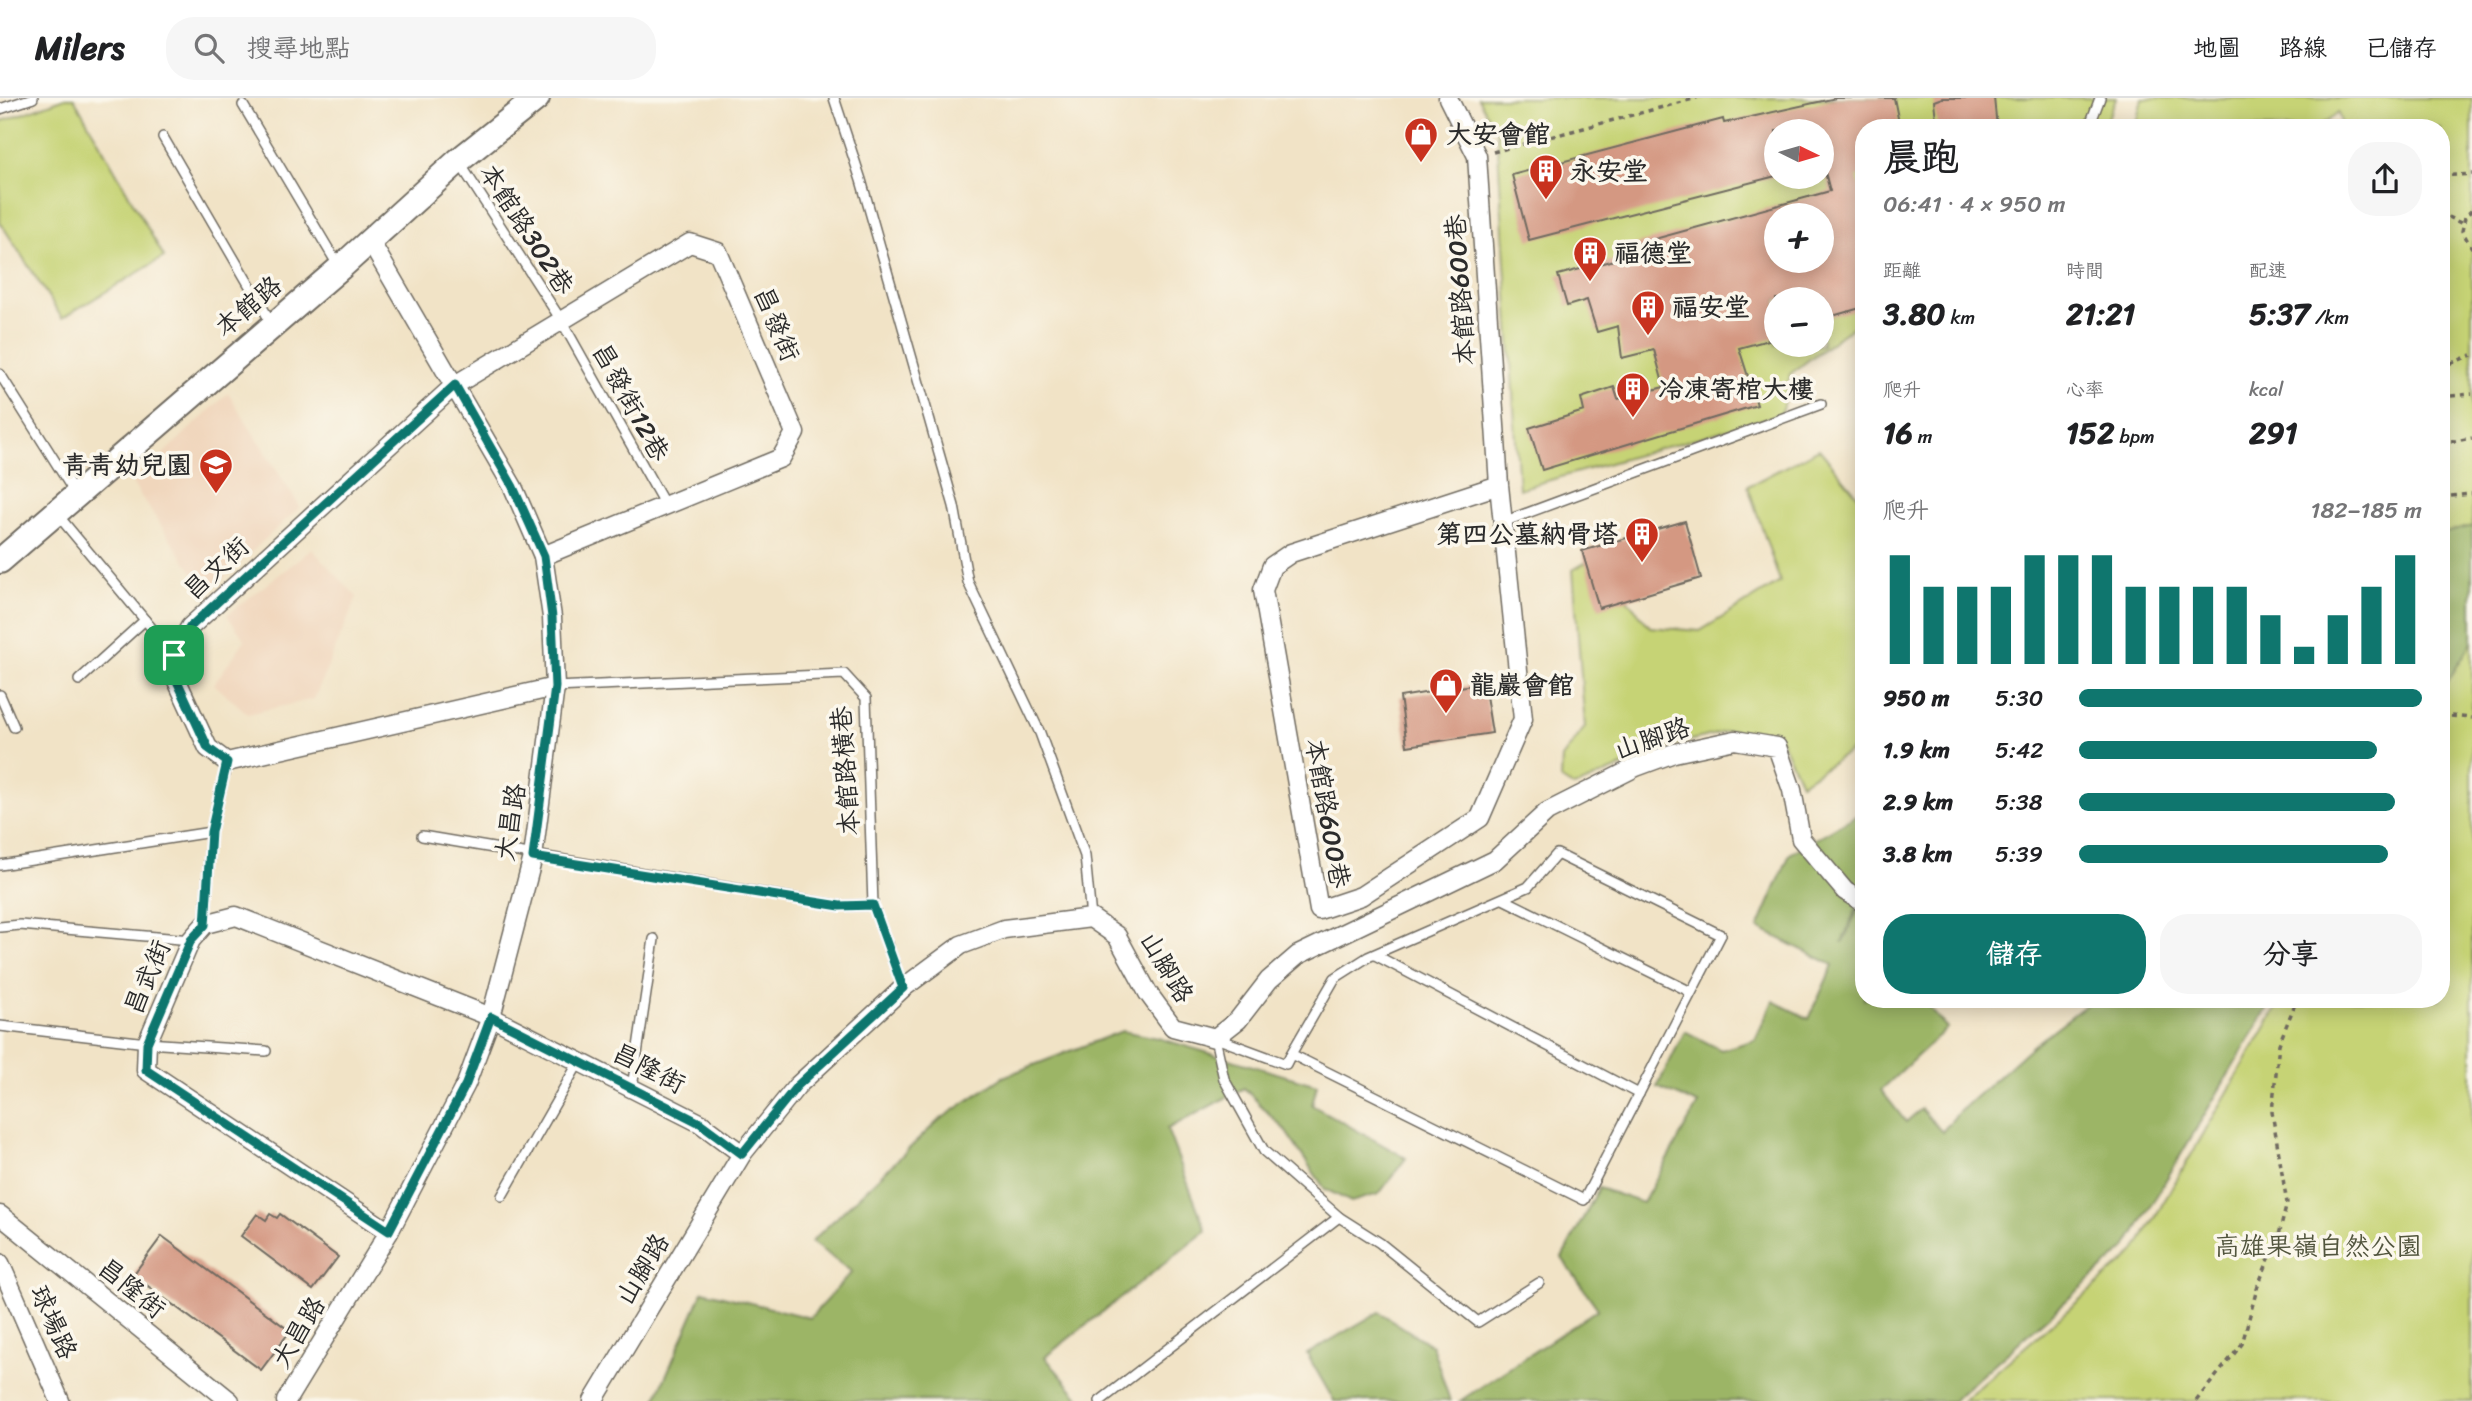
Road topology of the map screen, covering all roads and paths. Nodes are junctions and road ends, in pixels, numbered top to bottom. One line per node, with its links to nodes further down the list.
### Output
1 (33, 98): 8 (lane)
2 (537, 98): 12 (street, 本館路)
3 (834, 98): 57 (lane)
4 (1448, 98): 11 (street, 本館路600巷)
5 (1697, 98): 11 (path)
6 (2101, 98): 9 (lane)
7 (243, 105): 20 (lane)
8 (0, 109)
9 (2092, 119)
10 (163, 137): 22 (lane)
11 (1477, 156): 32 (street, 本館路600巷)
12 (458, 162): 18 (street, 本館路); 21 (lane, 本館路302巷)
13 (2472, 174): 14 (path)
14 (2450, 175)
15 (2472, 210): 17 (path)
16 (2450, 218): 17 (path)
17 (2463, 224): 19 (path)
18 (370, 241): 20 (street, 本館路); 26 (street, 大昌路)
19 (2472, 248)
20 (340, 268): 22 (street, 本館路)
21 (561, 320): 26 (street, 昌發街); 36 (lane, 昌發街12巷); 36 (street, 昌發街)
22 (272, 324): 34 (street, 本館路)
23 (2472, 355): 24 (path)
24 (2450, 364)
25 (0, 374): 34 (lane)
26 (455, 385): 39 (street, 大昌路); 42 (street, 昌文街)
27 (2472, 394): 28 (path)
28 (2450, 396)
29 (1821, 404): 38 (lane)
30 (2472, 438): 31 (path)
31 (2450, 441)
32 (1499, 485): 38 (street, 本館路600巷); 38 (street, 本館路600巷)
33 (2472, 494): 35 (path)
34 (76, 495): 37 (street, 本館路)
35 (2450, 496)
36 (665, 505): 39 (street, 昌發街)
37 (55, 513): 40 (street, 本館路); 41 (lane)
38 (1503, 522)
39 (544, 556): 44 (street, 大昌路)
40 (0, 561)
41 (145, 620): 42 (lane); 43 (lane)
42 (174, 655): 49 (street)
43 (79, 680)
44 (555, 687): 49 (street); 52 (street, 大昌路); 56 (lane, 本館路橫巷)
45 (0, 695): 48 (lane)
46 (2450, 716): 47 (path)
47 (2472, 718)
48 (14, 727)
49 (227, 762): 50 (lane)
50 (211, 832): 53 (lane); 58 (lane)
51 (422, 836): 52 (lane)
52 (533, 857): 56 (lane); 66 (street, 大昌路)
53 (0, 865)
54 (1855, 897): 68 (street, 山腳路)
55 (1503, 899): 62 (lane); 64 (lane); 64 (lane)
56 (873, 905): 63 (lane, 本館路橫巷)
57 (1091, 918): 63 (street, 山腳路); 68 (street, 山腳路)
58 (205, 925): 61 (street, 昌武街); 66 (street, 昌武街)
59 (0, 927): 61 (lane)
60 (654, 939): 73 (lane)
61 (191, 940): 69 (street, 昌武街)
62 (1375, 955): 71 (lane); 74 (lane)
63 (903, 988): 75 (street, 山腳路)
64 (1691, 992): 74 (lane)
65 (2293, 1008): 87 (path)
66 (491, 1017): 72 (street, 昌隆街); 79 (street, 大昌路)
67 (0, 1026): 69 (lane)
68 (1215, 1038): 71 (lane); 78 (lane)
69 (147, 1043): 70 (lane); 79 (street, 昌武街)
70 (266, 1051)
71 (1292, 1054): 74 (lane)
72 (579, 1062): 73 (street, 昌隆街); 76 (lane)
73 (632, 1088): 75 (street, 昌隆街)
74 (1639, 1094)
75 (742, 1154): 85 (street, 山腳路)
76 (502, 1196)
77 (0, 1215): 83 (street, 昌隆街)
78 (1339, 1217): 81 (lane); 86 (lane)
79 (389, 1231): 84 (street, 大昌路)
80 (0, 1263): 82 (street, 球場路)
81 (1539, 1283)
82 (60, 1401)
83 (230, 1401)
84 (286, 1401)
85 (593, 1401)
86 (1100, 1401)
87 (2196, 1401)

